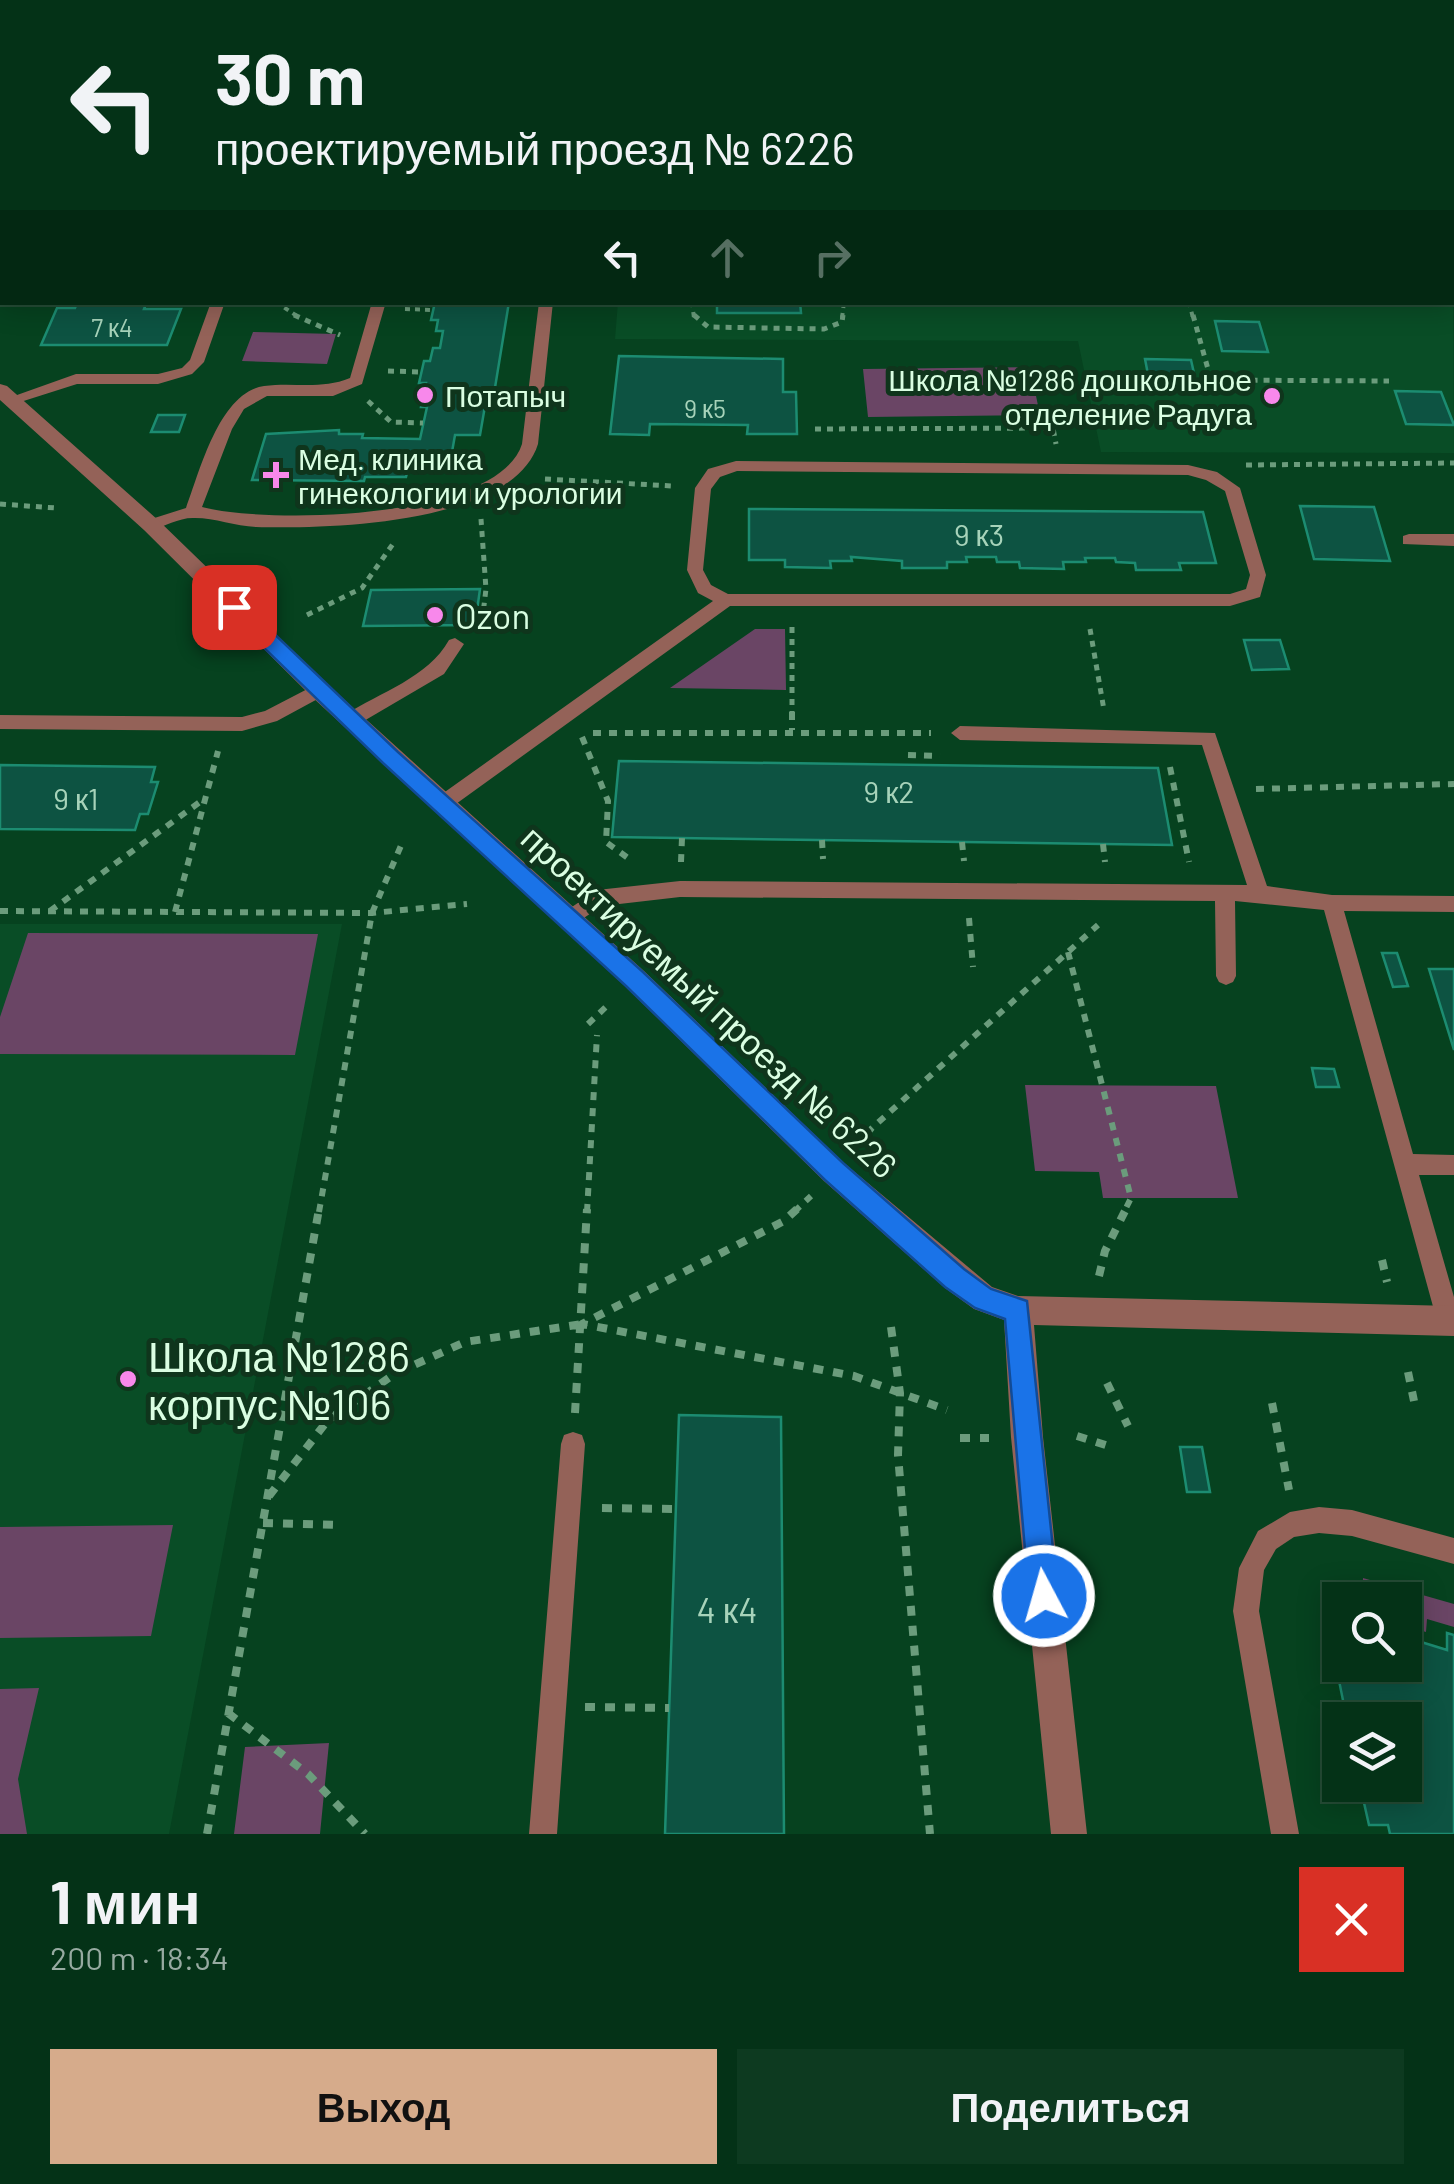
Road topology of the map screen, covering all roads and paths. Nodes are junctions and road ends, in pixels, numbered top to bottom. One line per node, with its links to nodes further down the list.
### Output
1 (217, 305): 11 (lane)
2 (279, 305): 8 (path)
3 (378, 305): 8 (lane)
4 (546, 305): 16 (lane)
5 (692, 305): 6 (path)
6 (844, 305)
7 (1190, 305): 9 (path)
8 (368, 347): 10 (lane)
9 (1389, 381)
10 (352, 385): 12 (path); 23 (lane)
11 (6, 395): 24 (street, проектируемый проезд № 6226)
12 (424, 423)
13 (814, 428): 15 (path)
14 (1454, 463): 17 (path)
15 (1062, 469): 17 (lane); 18 (lane)
16 (506, 476): 18 (path); 19 (lane)
17 (1212, 476): 28 (lane)
18 (703, 488): 27 (lane)
19 (467, 498): 22 (lane); 31 (path)
20 (0, 504): 21 (path)
21 (56, 508)
22 (416, 511): 23 (lane); 30 (path)
23 (192, 512): 24 (lane)
24 (151, 525): 32 (street, проектируемый проезд № 6226)
25 (1409, 540): 26 (lane)
26 (1454, 540)
27 (726, 600): 29 (lane); 33 (lane)
28 (1084, 600): 29 (lane); 40 (path)
29 (792, 601): 37 (path)
30 (306, 615)
31 (455, 644): 34 (lane)
32 (319, 690): 34 (street, проектируемый проезд № 6226); 36 (lane)
33 (562, 719): 38 (path); 47 (lane)
34 (351, 720): 47 (street, проектируемый проезд № 6226)
35 (0, 722): 36 (lane)
36 (224, 726): 46 (path)
37 (792, 730): 38 (path); 39 (path)
38 (580, 733): 50 (path)
39 (960, 734): 40 (lane)
40 (1109, 736): 41 (lane)
41 (1164, 737): 45 (lane); 52 (path)
42 (908, 755): 43 (path)
43 (950, 756)
44 (1454, 784): 45 (path)
45 (1225, 790): 54 (lane)
46 (205, 798): 59 (path); 60 (path)
47 (442, 804): 62 (street, проектируемый проезд № 6226)
48 (403, 841): 61 (path)
49 (966, 891): 50 (lane); 51 (lane); 64 (path)
50 (652, 892): 62 (lane)
51 (1133, 893): 52 (lane); 63 (path)
52 (1194, 893): 53 (lane)
53 (1225, 893): 54 (lane); 65 (lane)
54 (1259, 893): 55 (lane)
55 (1332, 903): 57 (lane); 70 (lane)
56 (468, 904): 61 (path)
57 (1454, 904)
58 (0, 911): 59 (path)
59 (50, 911): 60 (path)
60 (175, 912): 61 (path)
61 (372, 913): 92 (path)
62 (570, 920): 76 (street, проектируемый проезд № 6226)
63 (1068, 952): 69 (path); 74 (path)
64 (974, 967)
65 (1226, 976)
66 (608, 1004): 67 (path)
67 (588, 1024)
68 (597, 1035): 78 (path)
69 (857, 1146)
70 (1405, 1164): 71 (lane); 77 (lane)
71 (1454, 1164)
72 (809, 1198): 78 (path)
73 (1382, 1260): 75 (path)
74 (1098, 1280)
75 (1390, 1293)
76 (1018, 1310): 77 (street, проектируемый проезд № 6226); 106 (street)
77 (1451, 1321)
78 (582, 1324): 82 (path); 90 (path); 92 (path)
79 (891, 1327): 82 (path)
80 (1408, 1372): 83 (path)
81 (1106, 1383): 86 (path)
82 (900, 1393): 85 (path); 105 (path)
83 (1414, 1401)
84 (1272, 1403): 95 (path)
85 (947, 1410)
86 (1128, 1426)
87 (1077, 1436): 91 (path)
88 (960, 1438): 89 (path)
89 (993, 1438)
90 (573, 1444): 93 (lane)
91 (1115, 1448)
92 (267, 1498): 96 (path)
93 (568, 1508): 94 (path); 99 (lane)
94 (676, 1509)
95 (1296, 1522): 98 (lane); 107 (lane)
96 (263, 1524): 97 (path); 101 (path)
97 (338, 1525)
98 (1454, 1551)
99 (553, 1706): 100 (path); 104 (lane)
100 (669, 1708)
101 (228, 1713): 102 (path); 103 (path)
102 (207, 1834)
103 (365, 1834)
104 (542, 1834)
105 (930, 1834)
106 (1069, 1834)
107 (1286, 1834)

